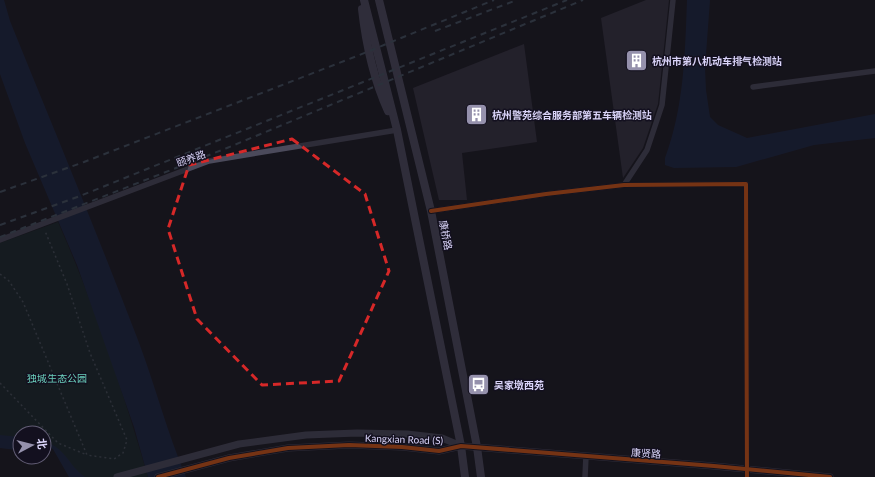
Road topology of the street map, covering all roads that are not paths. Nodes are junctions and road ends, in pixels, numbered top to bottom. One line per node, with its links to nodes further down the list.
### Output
1 (361, 0): 7 (main road)
2 (364, 0): 7 (main road)
3 (379, 0): 9 (main road, 康桥路)
4 (673, 0): 8 (street)
5 (875, 71): 6 (street)
6 (753, 87)
7 (397, 130): 10 (street, 颐养路); 11 (main road)
8 (624, 185): 9 (street); 14 (street)
9 (431, 211): 12 (main road, 康桥路)
10 (0, 240)
11 (461, 446): 12 (street, 康贤路); 15 (street, Kangxian Road (S)); 16 (street, Kangxian Road (S)); 17 (main road)
12 (477, 447): 13 (street, 康贤路); 18 (main road, 康桥路)
13 (586, 456): 14 (street, 康贤路); 19 (street)
14 (747, 473): 20 (street, 康贤路)
15 (117, 477)
16 (158, 477)
17 (465, 477)
18 (481, 477)
19 (585, 477)
20 (830, 477)

